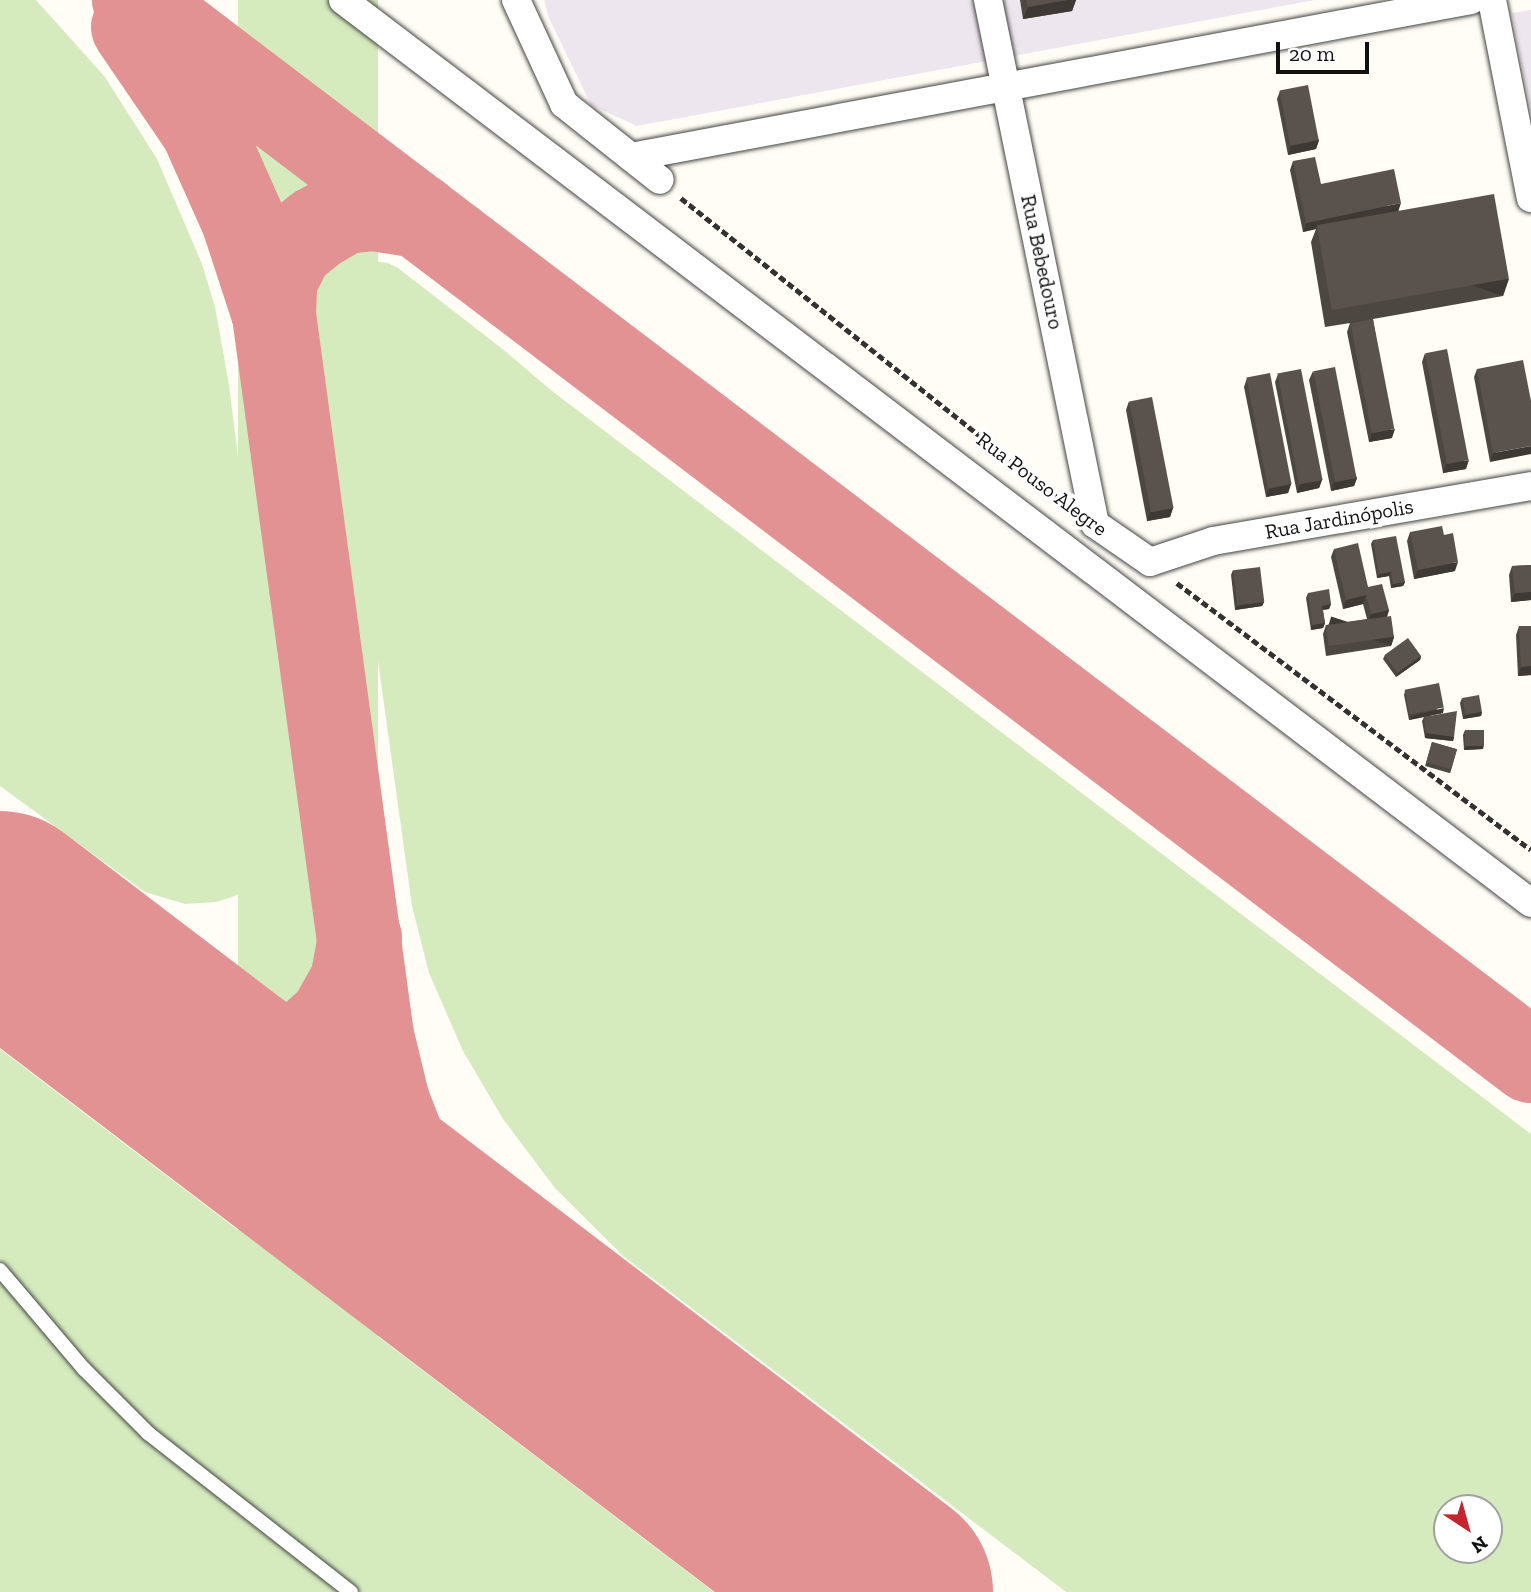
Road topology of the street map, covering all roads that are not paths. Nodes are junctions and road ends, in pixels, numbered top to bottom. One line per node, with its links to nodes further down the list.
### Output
1 (343, 0): 13 (street)
2 (516, 0): 7 (street)
3 (988, 0): 6 (street, Rua Bebedouro)
4 (1471, 0): 6 (street)
5 (1492, 0): 9 (street)
6 (1006, 87): 7 (street); 11 (street, Rua Bebedouro)
7 (631, 157): 8 (street)
8 (660, 180)
9 (1531, 198)
10 (1531, 486): 12 (street, Rua Jardinópolis)
11 (1095, 524): 12 (street, Rua Pouso Alegre)
12 (1150, 562)
13 (1531, 903)
14 (0, 1270): 15 (lane)
15 (351, 1592)

